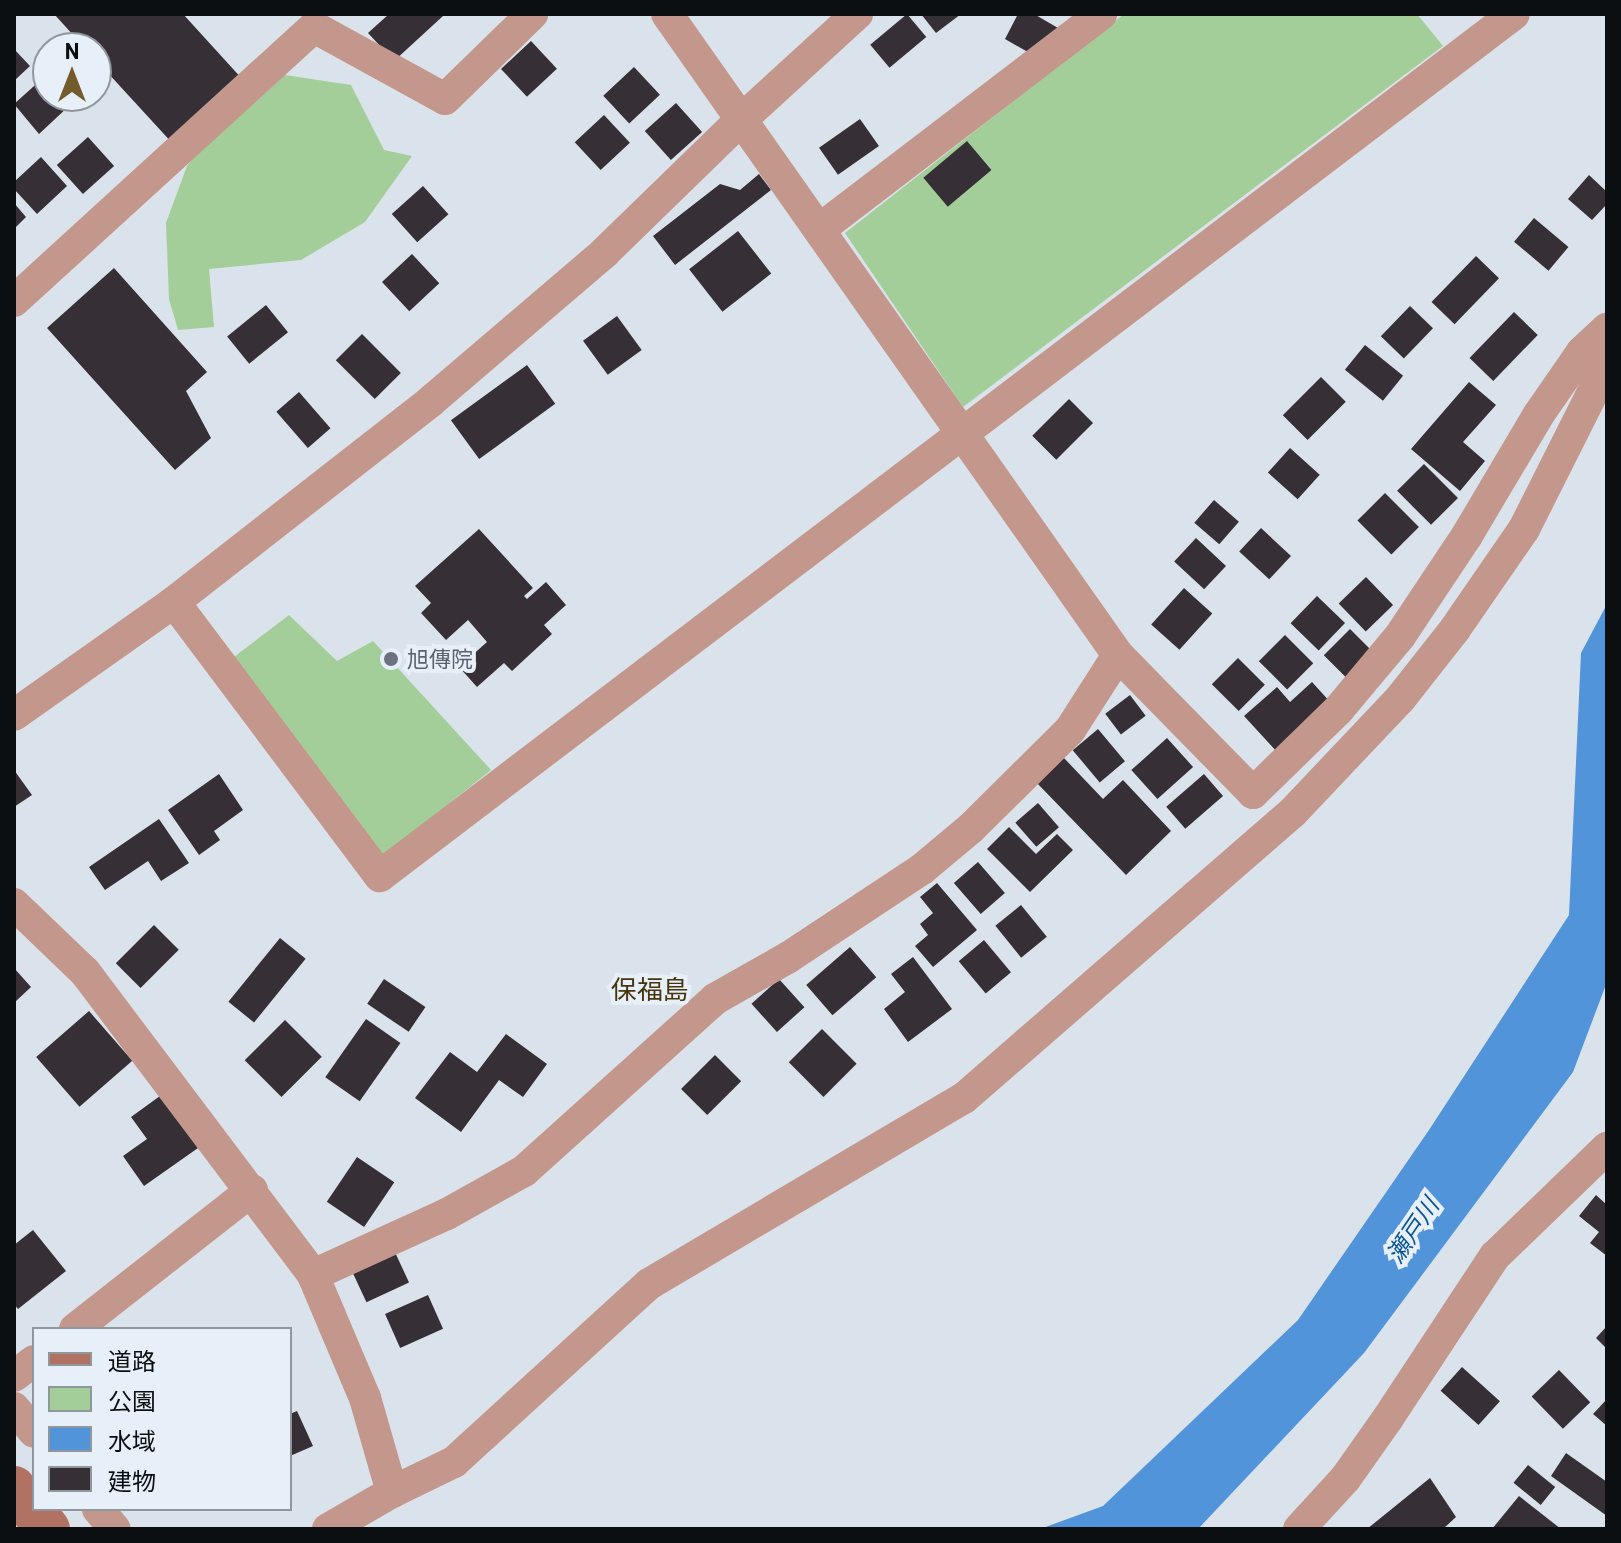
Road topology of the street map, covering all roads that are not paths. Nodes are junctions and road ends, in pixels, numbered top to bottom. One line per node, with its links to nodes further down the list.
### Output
1 (532, 14): 8 (street)
2 (667, 14): 6 (street)
3 (857, 14): 6 (street)
4 (1101, 14): 7 (street)
5 (1514, 14): 11 (street)
6 (742, 119): 7 (street); 12 (street)
7 (820, 229): 11 (street)
8 (14, 301)
9 (1607, 329): 13 (street)
10 (1607, 364): 25 (street)
11 (962, 431): 12 (street); 13 (street)
12 (174, 602): 14 (street)
13 (1118, 655): 18 (street)
14 (14, 715)
15 (14, 904): 17 (street)
16 (1607, 1148): 32 (street)
17 (252, 1190): 18 (street); 19 (street)
18 (313, 1275): 25 (street)
19 (78, 1327)
20 (32, 1362): 21 (street)
21 (14, 1376)
22 (14, 1408): 23 (street)
23 (32, 1430)
24 (14, 1488): 26 (main road)
25 (392, 1492): 31 (street)
26 (32, 1510)
27 (33, 1511): 29 (main road)
28 (100, 1511): 30 (street)
29 (48, 1529)
30 (115, 1529)
31 (328, 1529)
32 (1299, 1529)

